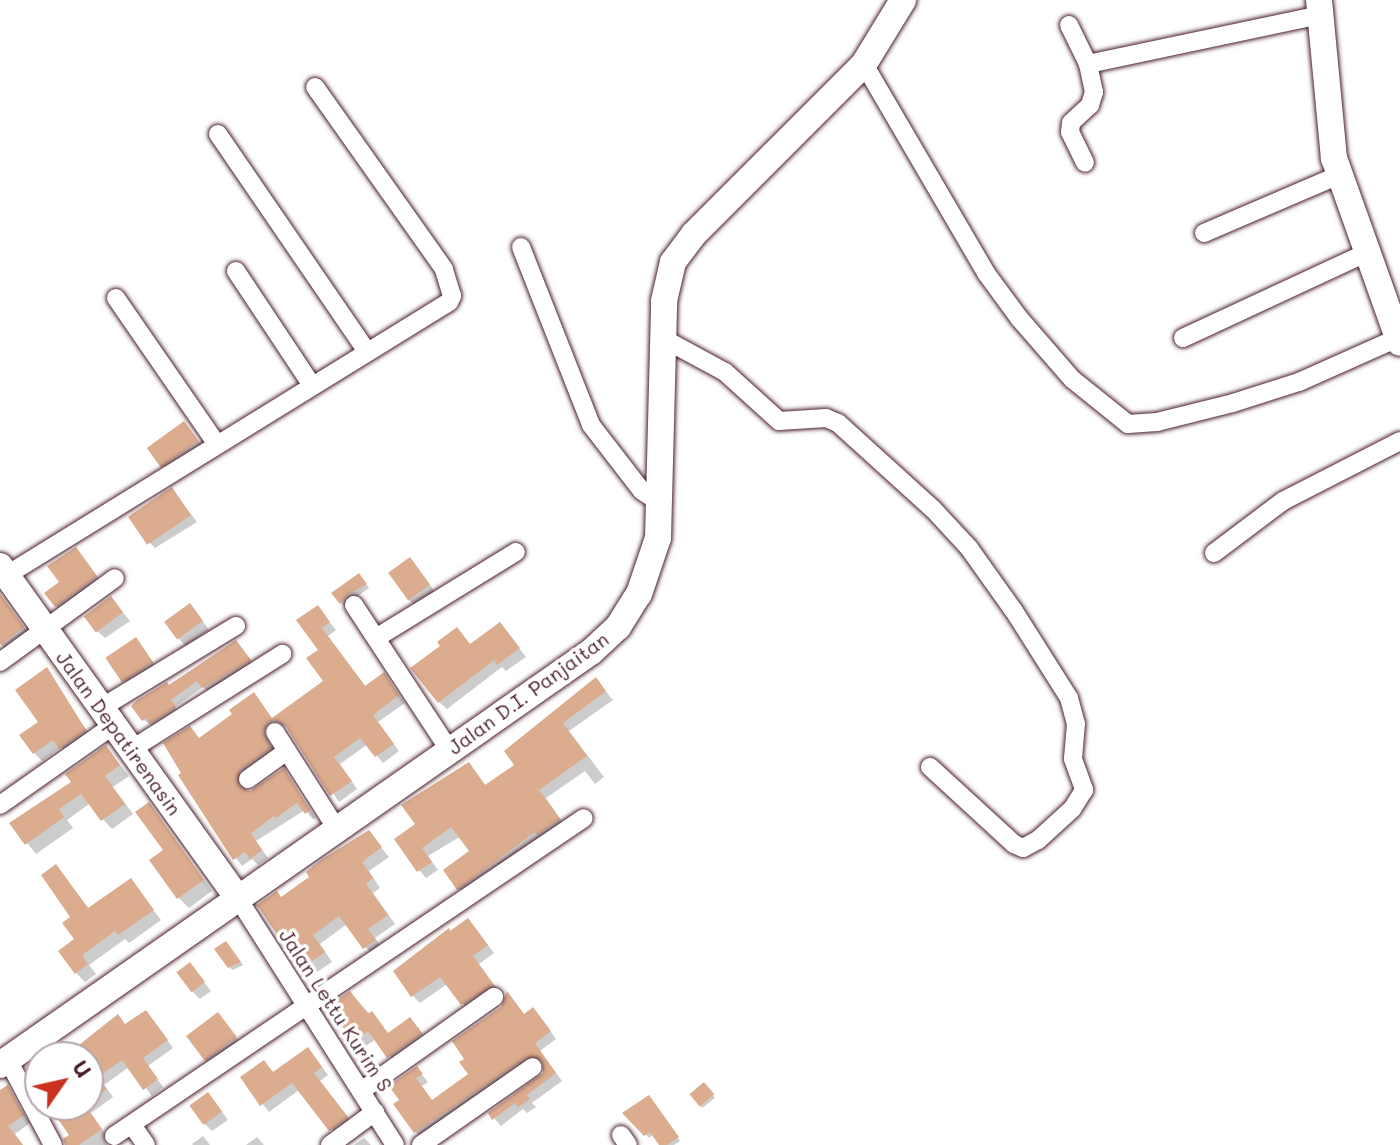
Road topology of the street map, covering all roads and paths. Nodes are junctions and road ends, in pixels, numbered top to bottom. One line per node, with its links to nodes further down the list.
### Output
1 (903, 0): 4 (main road, Jalan D.I. Panjaitan)
2 (1320, 8): 5 (street); 9 (main road)
3 (1069, 25): 5 (street)
4 (864, 64): 17 (main road, Jalan D.I. Panjaitan); 18 (street)
5 (1088, 64): 8 (street)
6 (315, 87): 19 (street)
7 (218, 134): 19 (street)
8 (1085, 163)
9 (1339, 175): 10 (street); 12 (main road)
10 (1204, 233)
11 (521, 247): 23 (street)
12 (1366, 253): 15 (main road); 16 (street)
13 (236, 271): 20 (street)
14 (116, 298): 22 (street)
15 (1393, 300): 18 (main road)
16 (1183, 338)
17 (664, 339): 23 (main road, Jalan D.I. Panjaitan); 39 (street)
18 (1399, 340)
19 (366, 350): 20 (street)
20 (311, 384): 22 (street)
21 (1400, 441): 25 (street)
22 (216, 443): 26 (street)
23 (659, 502): 38 (main road, Jalan D.I. Panjaitan)
24 (516, 552): 31 (street)
25 (1214, 553)
26 (3, 570): 30 (main road, Jalan Depatirenasin)
27 (115, 578): 30 (street)
28 (354, 605): 31 (street)
29 (236, 626): 34 (street)
30 (43, 628): 33 (street); 34 (main road, Jalan Depatirenasin)
31 (376, 638): 38 (street)
32 (282, 654): 36 (street)
33 (0, 662)
34 (107, 717): 36 (main road, Jalan Depatirenasin); 41 (street)
35 (275, 732): 37 (street)
36 (132, 749): 44 (main road, Jalan Depatirenasin)
37 (287, 751): 40 (street); 43 (street)
38 (450, 751): 43 (main road, Jalan D.I. Panjaitan)
39 (930, 767)
40 (248, 779)
41 (0, 805)
42 (584, 818): 46 (street)
43 (338, 831): 44 (main road, Jalan D.I. Panjaitan)
44 (239, 900): 46 (street, Jalan Lettu Kurim S); 47 (main road, Jalan D.I. Panjaitan)
45 (494, 997): 49 (street)
46 (308, 1008): 49 (street, Jalan Lettu Kurim S); 51 (street)
47 (4, 1062): 53 (street)
48 (533, 1067): 57 (street)
49 (361, 1091): 50 (street, Jalan Lettu Kurim S)
50 (375, 1112): 55 (street); 56 (street, Jalan Lettu Kurim S)
51 (132, 1125): 52 (street); 54 (street)
52 (114, 1136)
53 (53, 1145)
54 (146, 1145)
55 (330, 1145)
56 (395, 1145)
57 (421, 1145)

